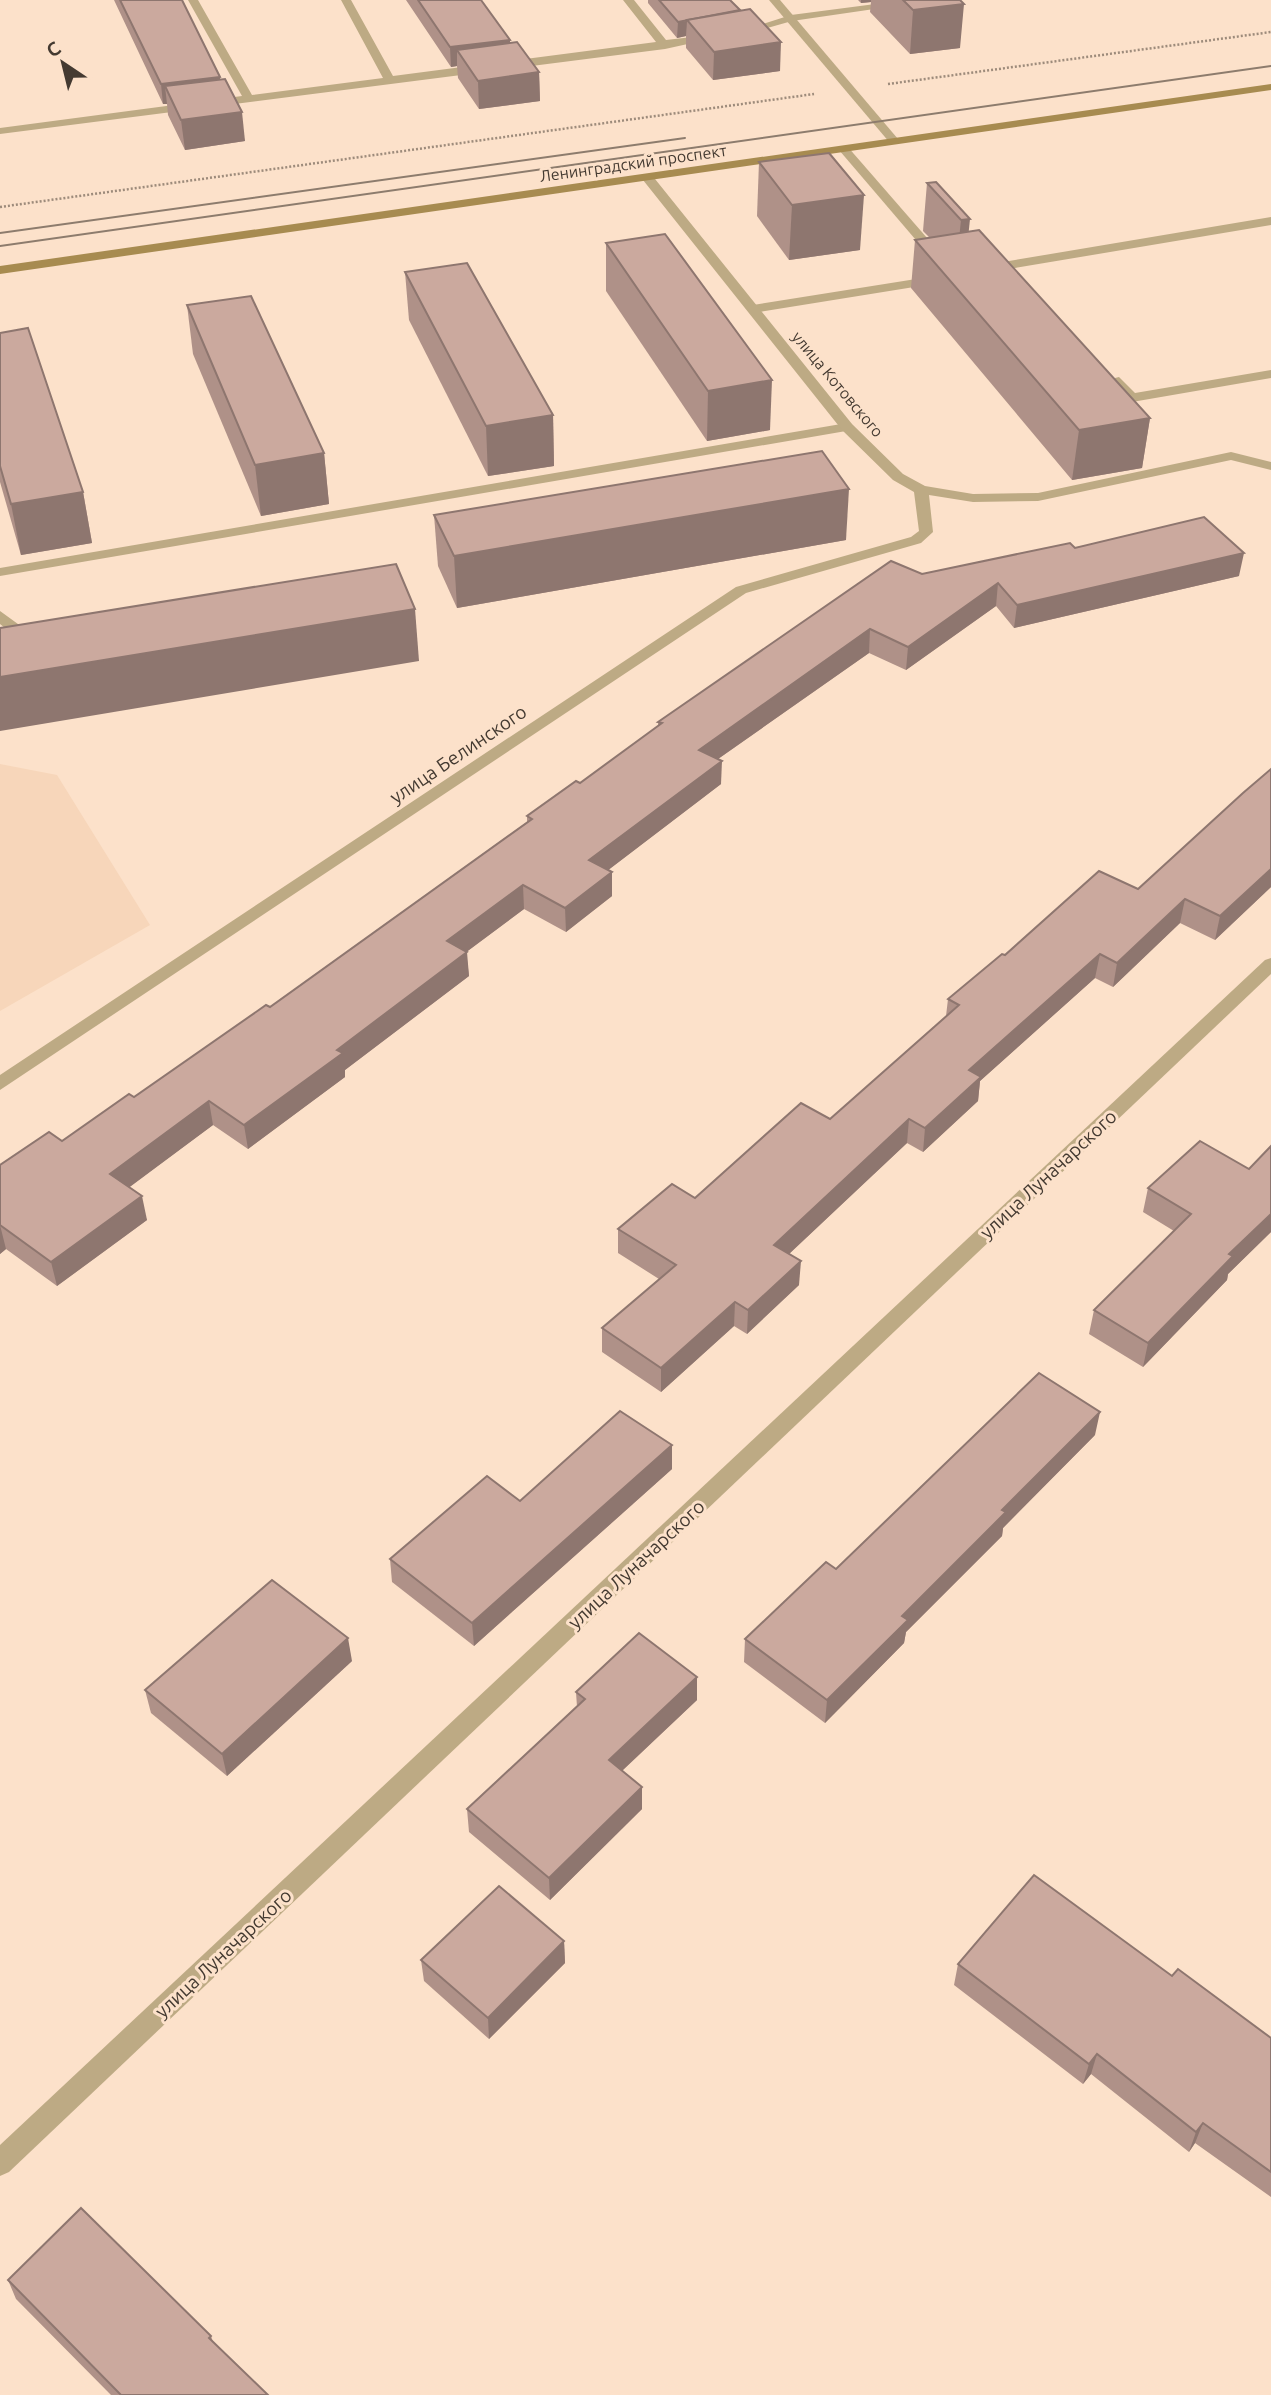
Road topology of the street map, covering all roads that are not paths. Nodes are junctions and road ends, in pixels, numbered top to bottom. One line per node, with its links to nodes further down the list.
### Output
1 (193, 0): 12 (street)
2 (346, 0): 10 (street)
3 (628, 0): 9 (street)
4 (774, 0): 6 (street)
5 (931, 0): 6 (street)
6 (791, 18): 7 (street); 14 (street)
7 (730, 35)
8 (717, 37): 9 (street)
9 (665, 46): 10 (street)
10 (390, 81): 12 (street)
11 (1271, 87): 14 (main road, Ленинградский проспект)
12 (249, 99): 13 (street)
13 (0, 131)
14 (894, 141): 15 (main road, Ленинградский проспект)
15 (842, 148): 16 (main road, Ленинградский проспект); 19 (street)
16 (647, 177): 18 (main road, Ленинградский проспект); 20 (street, улица Котовского)
17 (1271, 221): 19 (street)
18 (0, 270)
19 (955, 272): 20 (street)
20 (753, 309): 23 (street, улица Котовского)
21 (1105, 369): 22 (street)
22 (1271, 374)
23 (847, 427): 25 (street, улица Котовского); 26 (street)
24 (1271, 466): 25 (street, улица Котовского)
25 (921, 490): 30 (street, улица Белинского)
26 (0, 572)
27 (0, 616): 28 (lane)
28 (49, 640)
29 (1271, 964): 31 (street, улица Луначарского)
30 (0, 1084)
31 (0, 2164)

